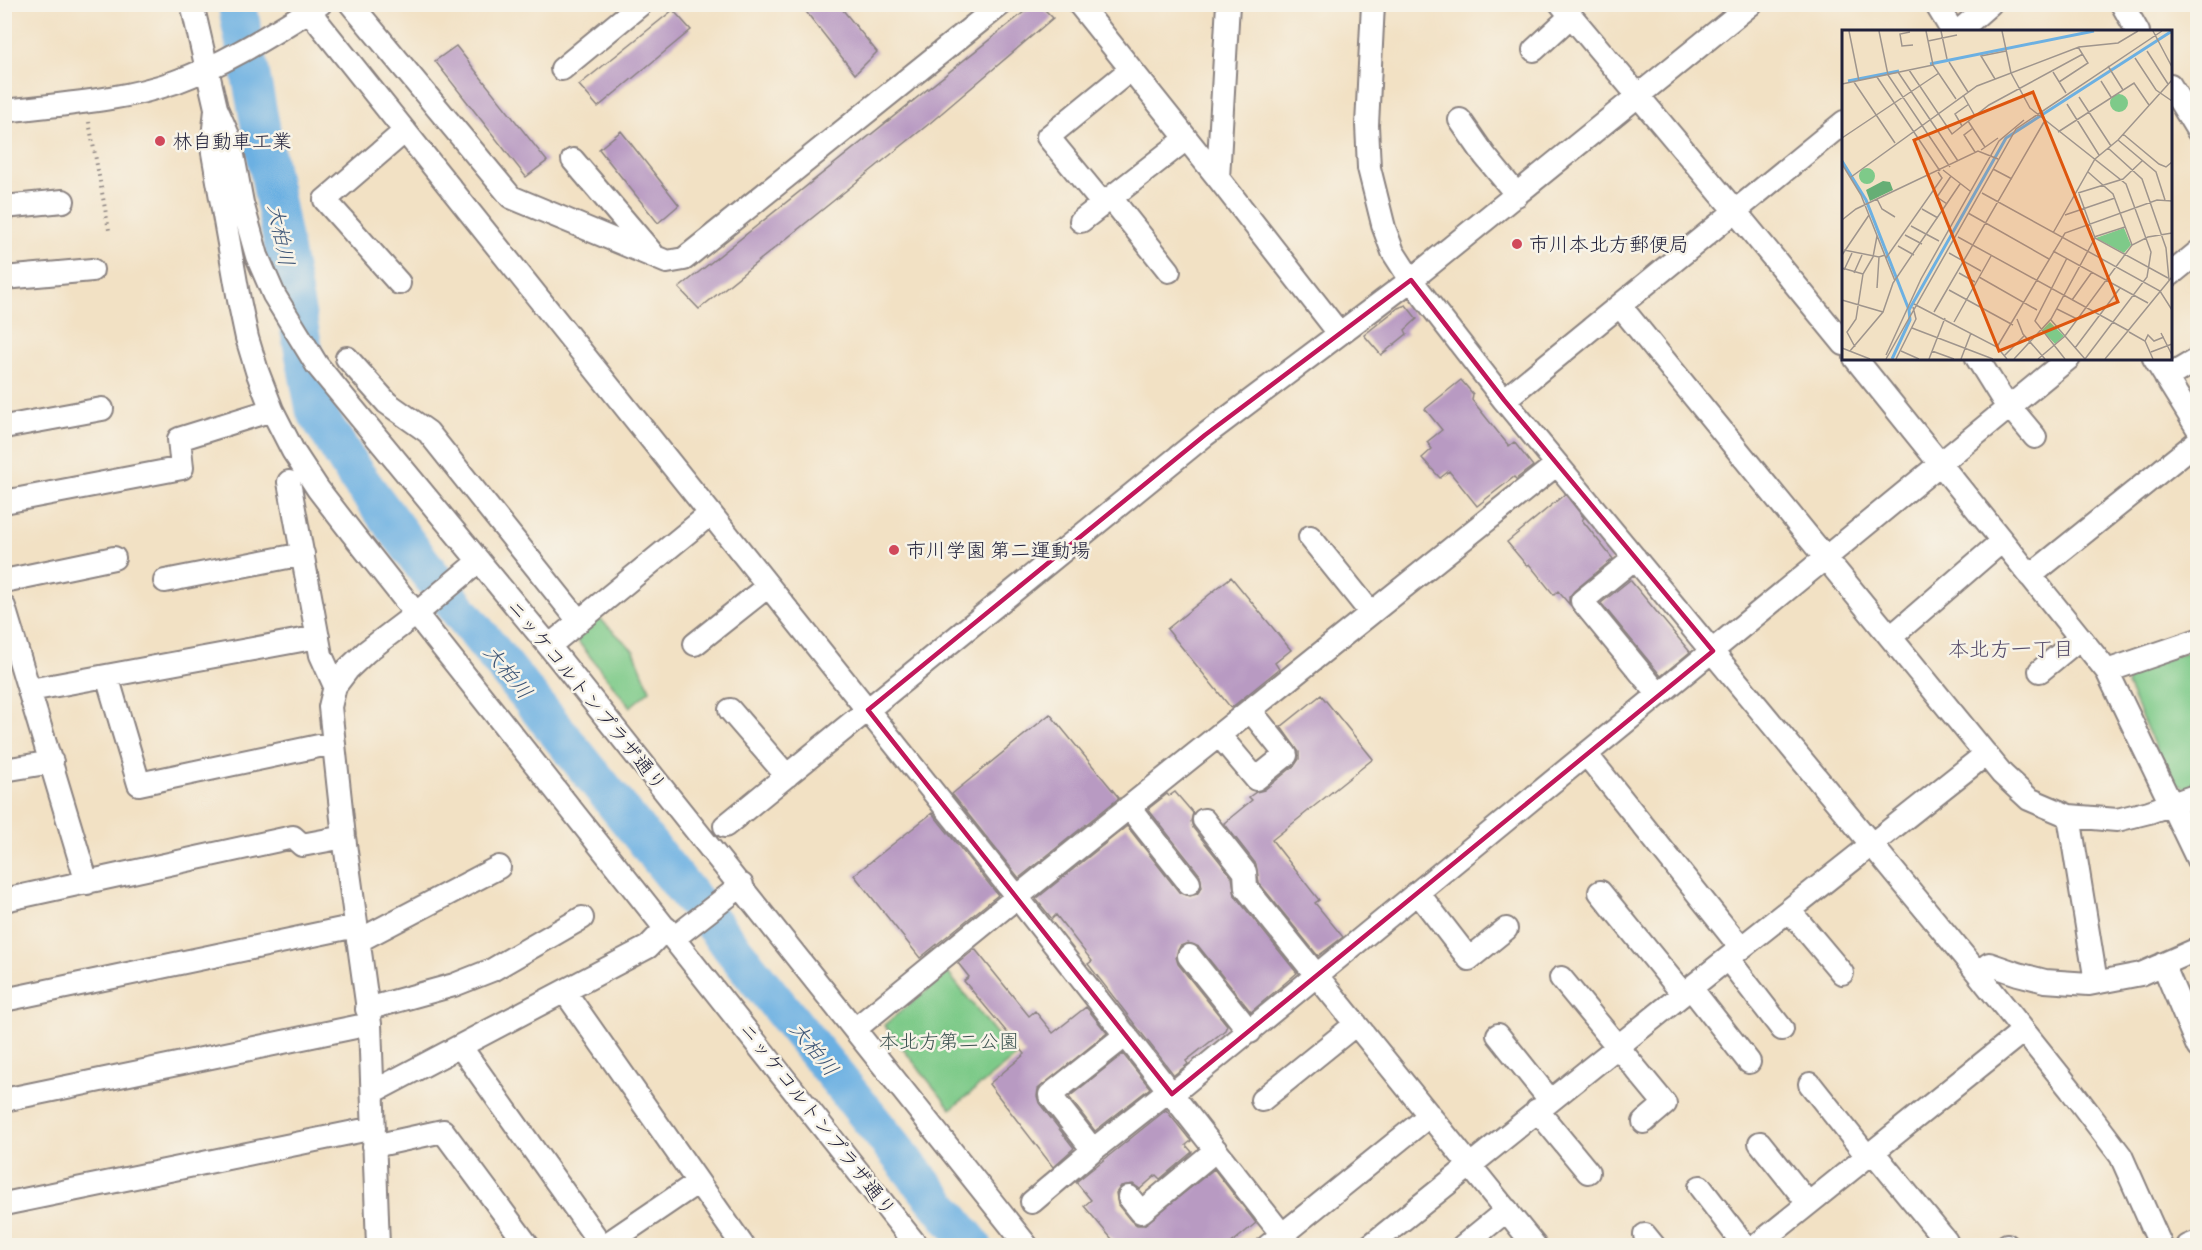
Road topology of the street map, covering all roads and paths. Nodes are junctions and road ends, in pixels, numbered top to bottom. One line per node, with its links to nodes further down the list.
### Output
1 (192, 4): 18 (street, ニッケコルトンプラザ通り)
2 (351, 4): 41 (street)
3 (641, 4): 19 (street)
4 (1001, 4): 41 (street)
5 (1079, 4): 20 (street)
6 (1228, 4): 32 (street)
7 (1373, 4): 46 (street)
8 (1751, 4): 22 (street)
9 (1936, 4): 14 (street)
10 (1990, 4): 15 (street)
11 (2122, 4): 16 (street)
12 (315, 8): 18 (street); 27 (street)
13 (1566, 10): 17 (street); 22 (street)
14 (1952, 30)
15 (1960, 30)
16 (2137, 30)
17 (1534, 50)
18 (206, 69): 23 (street); 24 (street, ニッケコルトンプラザ通り)
19 (562, 69)
20 (1130, 70): 30 (street); 35 (street)
21 (2172, 89): 28 (street)
22 (1638, 97): 33 (street); 37 (street)
23 (86, 102): 25 (street); 39 (path)
24 (216, 108): 61 (street, ニッケコルトンプラザ通り); 77 (street, ニッケコルトンプラザ通り)
25 (4, 111)
26 (1460, 120): 33 (street)
27 (405, 131): 47 (street); 70 (street)
28 (2198, 131)
29 (1841, 132): 37 (street)
30 (1186, 139): 32 (street); 35 (street)
31 (573, 160): 41 (street)
32 (1218, 178): 49 (street)
33 (1516, 195): 46 (street)
34 (63, 201): 36 (street)
35 (1107, 201): 38 (street); 43 (street)
36 (4, 207)
37 (1735, 211): 48 (street); 50 (street)
38 (1081, 221)
39 (109, 230)
40 (2198, 252): 44 (street)
41 (655, 257)
42 (92, 270): 45 (street)
43 (1168, 271)
44 (2172, 273)
45 (4, 278)
46 (1411, 280): 49 (street); 58 (street)
47 (399, 283)
48 (1620, 306): 58 (street); 76 (street)
49 (1339, 333): 100 (street)
50 (1842, 342)
51 (347, 358): 85 (street)
52 (2198, 359): 57 (street)
53 (1857, 360): 66 (street)
54 (1978, 360): 59 (street)
55 (2067, 360): 59 (street)
56 (2155, 360): 57 (street)
57 (2166, 378): 63 (street)
58 (1504, 400): 67 (street)
59 (2009, 408): 64 (street); 66 (street)
60 (102, 409): 62 (street)
61 (272, 410): 69 (street); 83 (street, ニッケコルトンプラザ通り)
62 (4, 427)
63 (2198, 429)
64 (2035, 437)
65 (2198, 441): 78 (street)
66 (1941, 463): 72 (street); 76 (street)
67 (1557, 464): 75 (street); 84 (street)
68 (289, 482): 73 (street)
69 (4, 502)
70 (710, 514): 81 (street); 85 (street)
71 (1311, 537): 84 (street)
72 (2002, 541): 78 (street); 87 (street)
73 (303, 554): 80 (street); 86 (street)
74 (114, 558): 79 (street)
75 (1635, 558): 92 (street); 98 (street)
76 (1826, 558): 87 (street); 92 (street)
77 (473, 566): 83 (street); 91 (street, ニッケコルトンプラザ通り)
78 (2030, 576): 88 (street)
79 (4, 581)
80 (165, 581)
81 (768, 586): 90 (street); 100 (street)
82 (5, 608): 97 (street)
83 (423, 608): 96 (street); 129 (street, ニッケコルトンプラザ通り)
84 (1371, 613): 101 (street)
85 (579, 621): 91 (street)
86 (318, 637): 95 (street); 96 (street)
87 (1891, 637): 105 (street)
88 (2080, 638): 93 (street); 94 (street)
89 (2198, 640): 94 (street)
90 (695, 644)
91 (549, 645): 121 (street, ニッケコルトンプラザ通り)
92 (1713, 651): 98 (street); 116 (street)
93 (2040, 671)
94 (2107, 671): 110 (street)
95 (107, 676): 97 (street); 103 (street)
96 (335, 687): 103 (street)
97 (30, 690): 106 (street)
98 (1659, 695): 104 (street)
99 (730, 710): 108 (street)
100 (868, 710): 108 (street); 124 (street)
101 (1250, 710): 102 (street); 102 (street)
102 (1219, 735): 111 (street)
103 (333, 743): 115 (street)
104 (1586, 754): 123 (street); 132 (street)
105 (1986, 754): 112 (street); 116 (street)
106 (52, 762): 107 (street); 119 (street)
107 (4, 770)
108 (787, 776): 114 (street)
109 (2198, 795): 110 (street)
110 (2171, 804): 112 (street); 117 (street)
111 (1129, 807): 120 (street); 124 (street)
112 (2069, 816): 139 (street)
113 (1204, 820): 137 (street)
114 (725, 826)
115 (344, 837): 119 (street); 130 (street)
116 (1872, 845): 126 (street); 136 (street)
117 (2198, 860)
118 (499, 867): 130 (street)
119 (87, 883): 125 (street)
120 (1189, 883)
121 (742, 885): 129 (street); 145 (street, ニッケコルトンプラザ通り)
122 (1600, 892): 140 (street)
123 (1418, 894): 128 (street); 137 (street)
124 (1017, 897): 145 (street); 149 (street)
125 (4, 900)
126 (1790, 910): 132 (street); 135 (street)
127 (582, 918): 143 (street)
128 (1506, 929)
129 (670, 933): 141 (street); 184 (street, ニッケコルトンプラザ通り)
130 (357, 934): 142 (street); 143 (street)
131 (2198, 949): 134 (street)
132 (1735, 954): 140 (street); 146 (street)
133 (1189, 956): 148 (street)
134 (2163, 964): 139 (street); 152 (street)
135 (1842, 973)
136 (1978, 973): 139 (street); 147 (street)
137 (1318, 976): 144 (street); 148 (street)
138 (1561, 978): 153 (street)
139 (2096, 982)
140 (1687, 991): 153 (street); 154 (street)
141 (565, 992): 151 (street); 170 (street)
142 (4, 1000)
143 (368, 1017): 156 (street); 158 (street)
144 (1356, 1024): 159 (street); 161 (street)
145 (855, 1029): 185 (street, ニッケコルトンプラザ通り)
146 (1782, 1029)
147 (2023, 1031): 167 (street); 191 (street)
148 (1250, 1032): 157 (street)
149 (1126, 1035): 157 (street); 165 (street)
150 (1498, 1035): 160 (street)
151 (460, 1046): 156 (street); 182 (street)
152 (2198, 1047)
153 (1617, 1048): 160 (street); 162 (street)
154 (1749, 1062)
155 (1810, 1084): 167 (street)
156 (373, 1092): 163 (street)
157 (1172, 1094): 165 (street); 166 (street)
158 (4, 1100)
159 (1262, 1100)
160 (1544, 1105): 168 (street); 169 (street)
161 (1430, 1115): 168 (street); 178 (street)
162 (1644, 1122)
163 (374, 1137): 175 (street); 180 (street); 181 (street)
164 (1760, 1143): 174 (street)
165 (1093, 1150): 173 (street)
166 (1216, 1150): 172 (street); 178 (street)
167 (1870, 1154): 174 (street); 177 (street)
168 (1470, 1164): 176 (street); 186 (street)
169 (1588, 1172)
170 (698, 1182): 182 (street); 183 (street)
171 (1700, 1187): 189 (street)
172 (1129, 1197)
173 (1032, 1202)
174 (1808, 1203): 190 (street)
175 (4, 1204)
176 (1507, 1210): 187 (street); 188 (street)
177 (1946, 1241)
178 (1280, 1242)
179 (2198, 1242): 192 (street)
180 (378, 1245)
181 (528, 1245)
182 (603, 1245)
183 (743, 1245)
184 (917, 1245)
185 (1027, 1245)
186 (1370, 1245)
187 (1463, 1245)
188 (1535, 1245)
189 (1745, 1245)
190 (1756, 1245)
191 (2161, 1245)
192 (2188, 1245)

